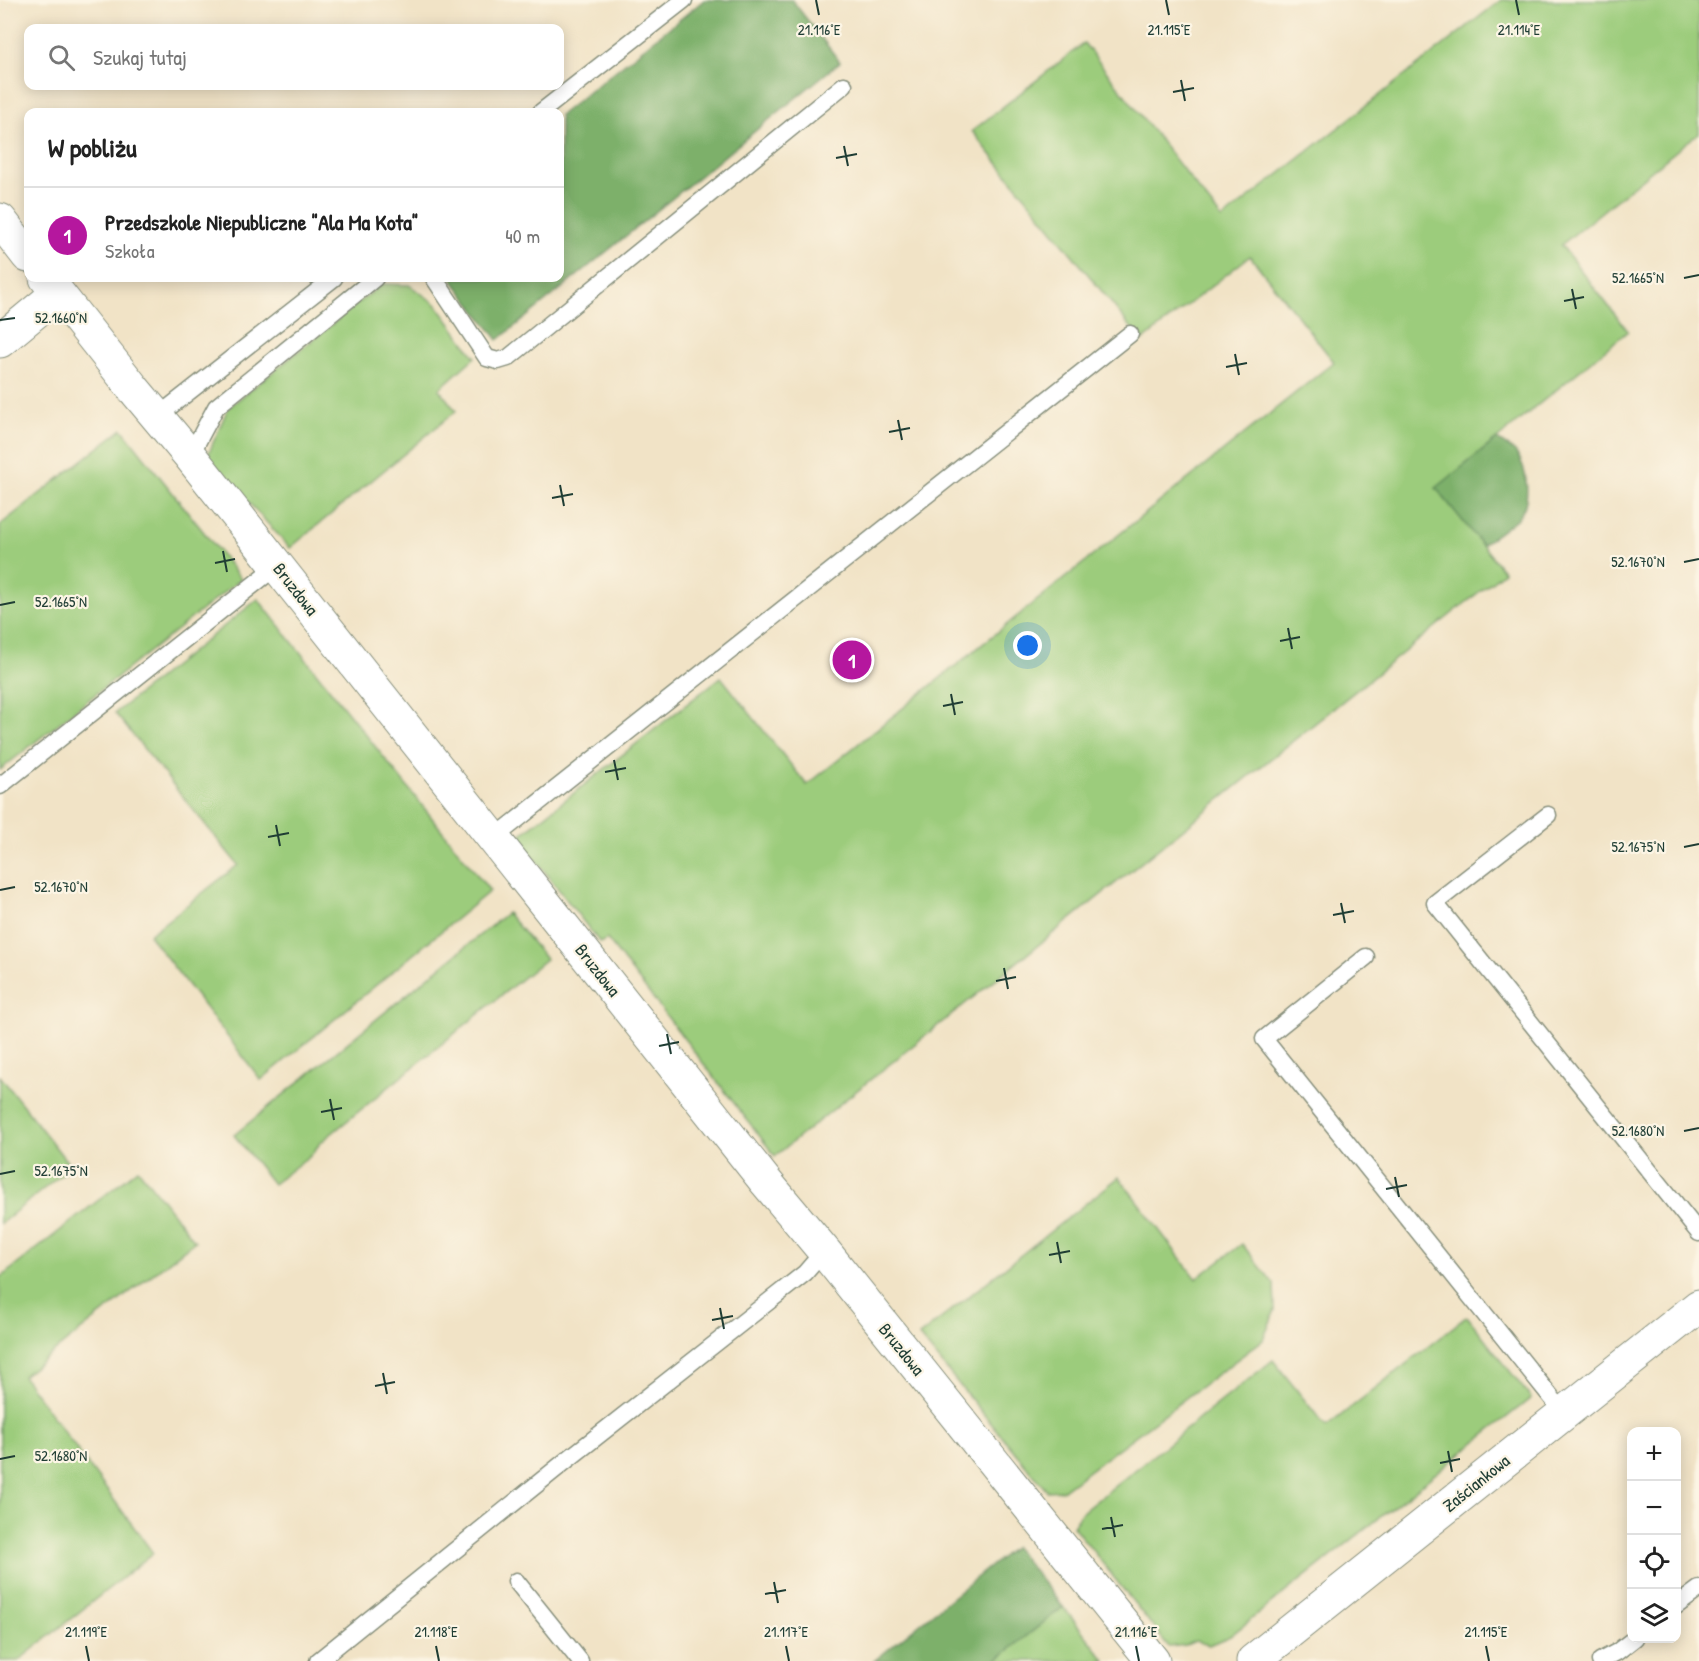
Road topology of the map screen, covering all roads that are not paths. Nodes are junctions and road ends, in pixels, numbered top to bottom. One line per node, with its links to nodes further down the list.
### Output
1 (684, 0): 3 (lane)
2 (844, 85): 8 (lane)
3 (547, 108)
4 (0, 220): 5 (street)
5 (24, 251)
6 (329, 282): 12 (lane)
7 (370, 282): 13 (lane)
8 (437, 282)
9 (52, 285): 11 (street); 12 (street, Bruzdowa)
10 (1130, 334): 17 (lane)
11 (0, 341)
12 (158, 416): 13 (street, Bruzdowa)
13 (190, 456): 14 (street, Bruzdowa)
14 (277, 566): 15 (lane); 17 (street, Bruzdowa)
15 (0, 786)
16 (1548, 815): 19 (lane)
17 (494, 838): 20 (street, Bruzdowa)
18 (1366, 957): 22 (lane)
19 (1699, 1233)
20 (824, 1251): 27 (lane); 29 (street, Bruzdowa)
21 (1699, 1306): 22 (street, Zaściankowa)
22 (1564, 1413): 30 (street, Zaściankowa)
23 (516, 1581): 28 (lane)
24 (1699, 1589): 25 (lane)
25 (1681, 1603)
26 (1629, 1643): 31 (lane)
27 (318, 1661)
28 (580, 1661)
29 (1152, 1661)
30 (1253, 1661)
31 (1600, 1661)

